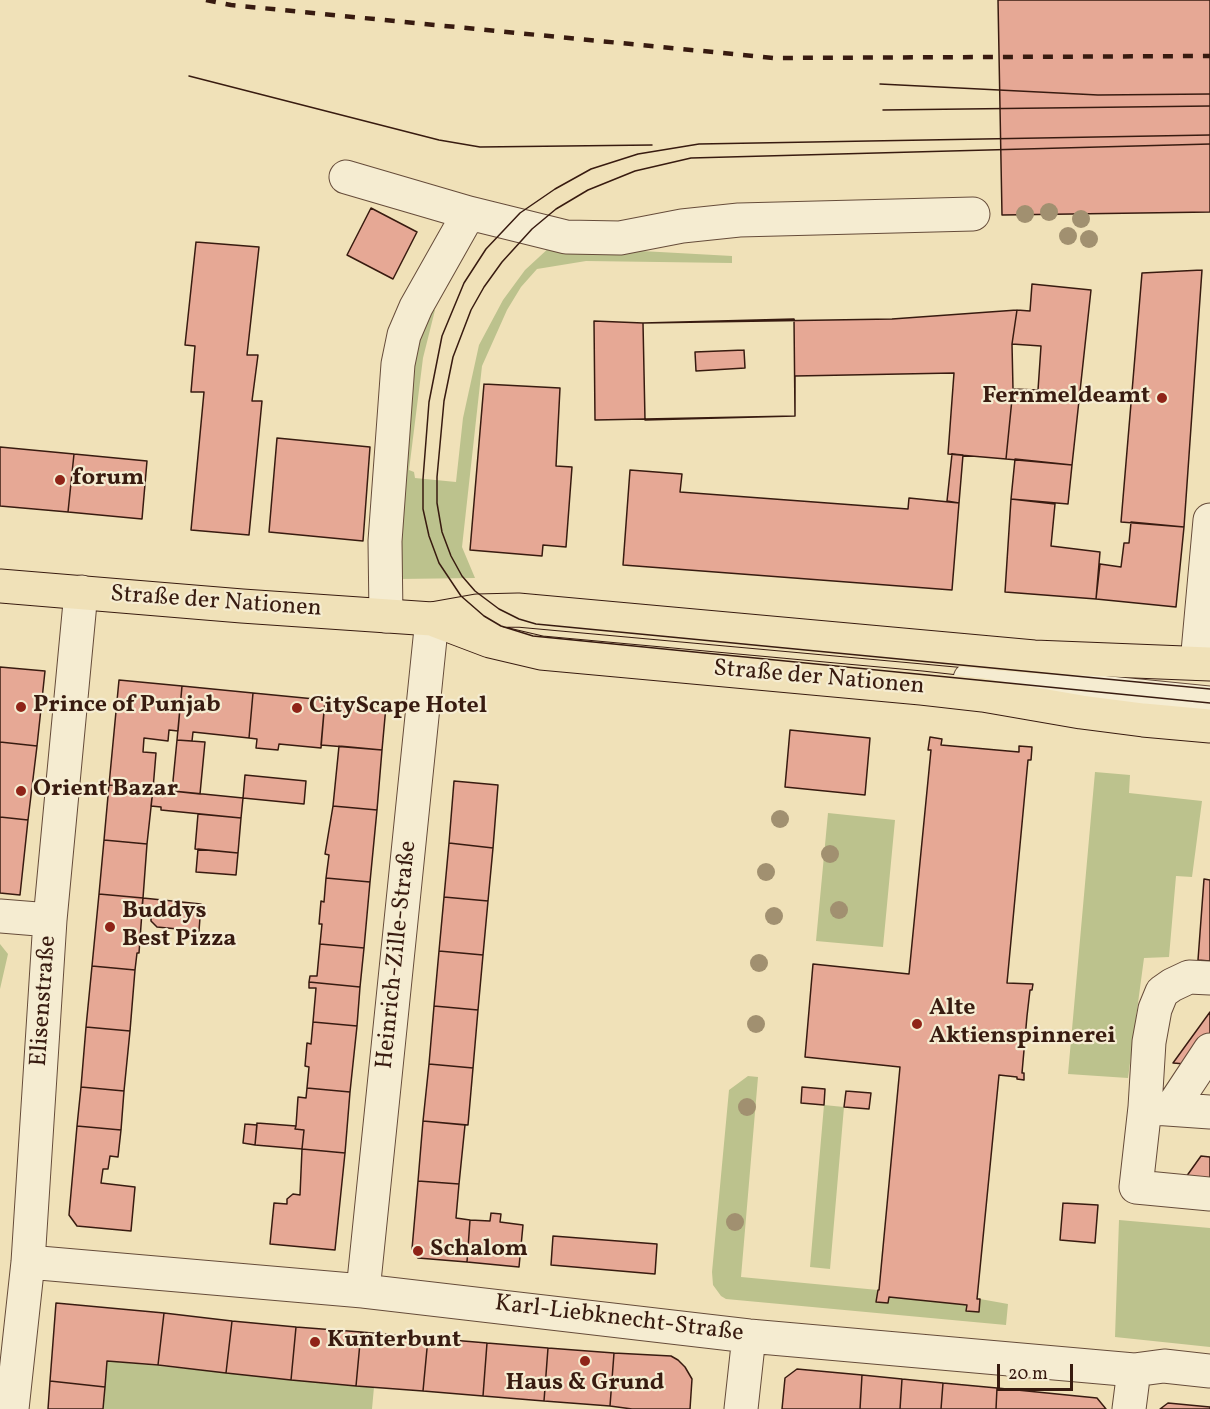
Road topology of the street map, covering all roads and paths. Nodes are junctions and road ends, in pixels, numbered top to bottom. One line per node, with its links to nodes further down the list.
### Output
1 (346, 177): 2 (street)
2 (469, 213): 3 (street); 7 (street)
3 (973, 214)
4 (1210, 520): 9 (street)
5 (0, 586): 6 (main road, Straße der Nationen)
6 (81, 592): 7 (main road, Straße der Nationen); 13 (street, Elisenstraße)
7 (386, 616): 8 (main road, Straße der Nationen)
8 (432, 619): 9 (main road, Straße der Nationen); 10 (street); 11 (main road, Straße der Nationen); 19 (street, Heinrich-Zille-Straße)
9 (1206, 672)
10 (1210, 703)
11 (1210, 726)
12 (0, 916): 13 (street)
13 (50, 920): 18 (street, Elisenstraße)
14 (1210, 978): 16 (street)
15 (1210, 1050): 16 (street)
16 (1187, 1106): 17 (street)
17 (1210, 1194)
18 (28, 1262): 19 (street, Karl-Liebknecht-Straße); 23 (street, Elisenstraße)
19 (363, 1292): 20 (street, Karl-Liebknecht-Straße)
20 (748, 1336): 21 (street, Karl-Liebknecht-Straße); 24 (street)
21 (1134, 1370): 22 (street, Karl-Liebknecht-Straße); 25 (street)
22 (1210, 1371)
23 (12, 1409)
24 (741, 1409)
25 (1129, 1409)

